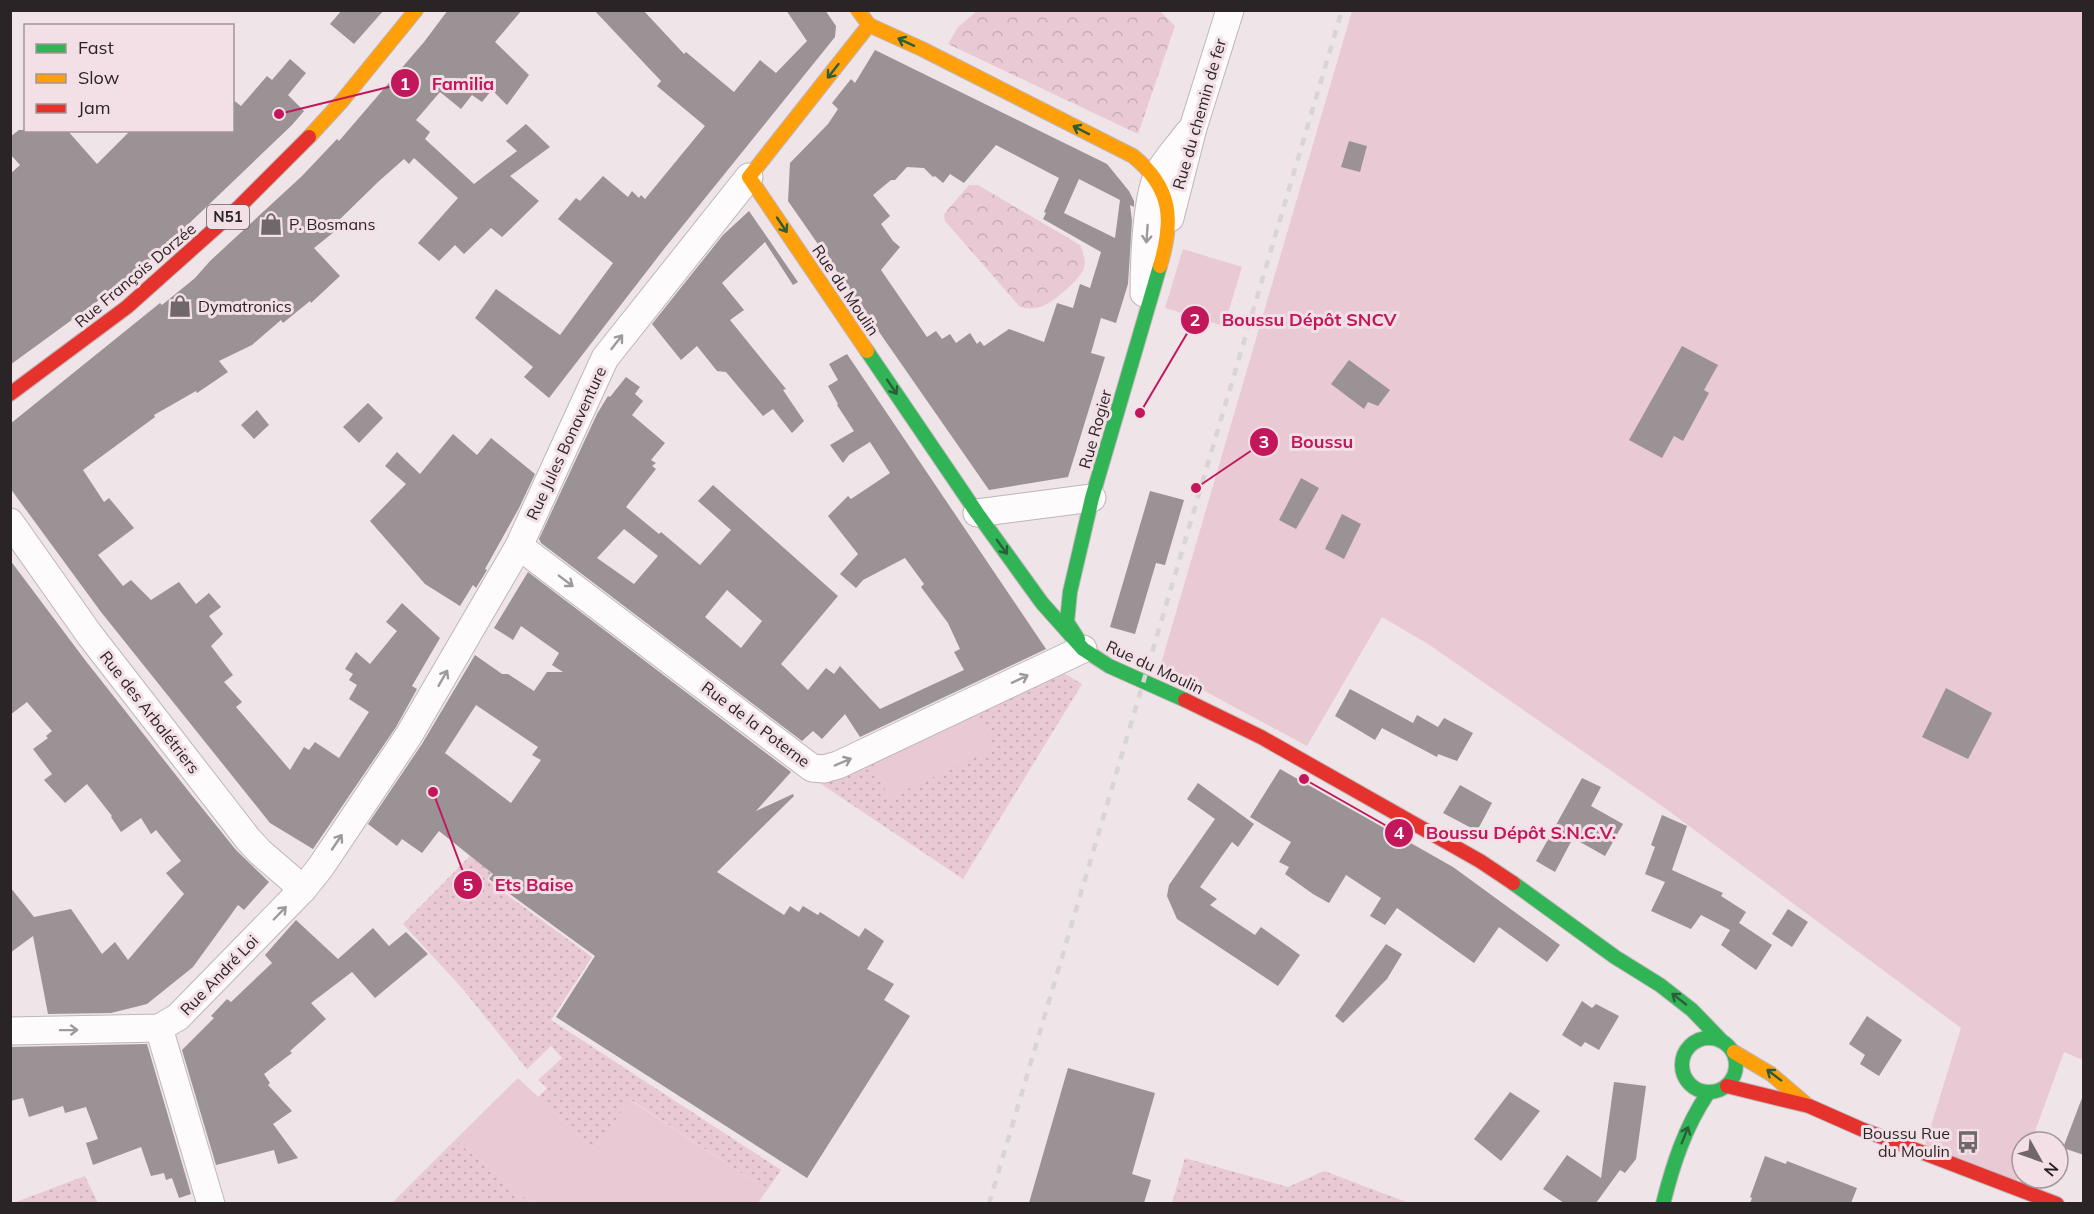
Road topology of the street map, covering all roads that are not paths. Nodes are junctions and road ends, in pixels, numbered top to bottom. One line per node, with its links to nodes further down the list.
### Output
1 (416, 10): 10 (street, Rue François Dorzée / N51)
2 (858, 10): 4 (street)
3 (1228, 11): 5 (street, Rue du chemin de fer)
4 (869, 25): 6 (street, one-way to 4); 7 (street, Rue Jules Bonaventure, one-way to 7)
5 (1193, 128): 6 (street); 8 (street, Rue du chemin de fer)
6 (1151, 164): 8 (street); 9 (street, one-way to 9)
7 (749, 177): 12 (street, Rue du Moulin, one-way to 12); 14 (street, Rue Jules Bonaventure, one-way to 7)
8 (1170, 218): 9 (street, Rue Rogier)
9 (1145, 317): 11 (street, Rue Rogier)
10 (10, 394)
11 (1092, 498): 12 (street); 15 (street, Rue Rogier)
12 (977, 513): 15 (street, Rue du Moulin, one-way to 15)
13 (10, 522): 16 (street, Rue des Arbalétriers)
14 (519, 546): 15 (street, Rue de la Poterne, one-way to 15); 16 (street, Rue Jules Bonaventure, one-way to 14)
15 (1083, 649): 17 (street, Rue du Moulin)
16 (303, 889): 19 (street, Rue André Loi, one-way to 16)
17 (1615, 957): 18 (street, Rue du Moulin); 21 (street, Rue du Moulin, one-way to 17)
18 (1652, 998)
19 (159, 1028): 20 (street, one-way to 19); 28 (street)
20 (10, 1031)
21 (1721, 1040): 22 (street); 24 (street)
22 (1734, 1052): 23 (street); 25 (street, one-way to 22)
23 (1727, 1086): 24 (street); 25 (street)
24 (1708, 1092): 27 (street, one-way to 24)
25 (1809, 1106): 30 (street)
26 (1671, 1137): 27 (street)
27 (1668, 1181): 29 (street)
28 (211, 1203)
29 (1663, 1203)
30 (2057, 1203)

